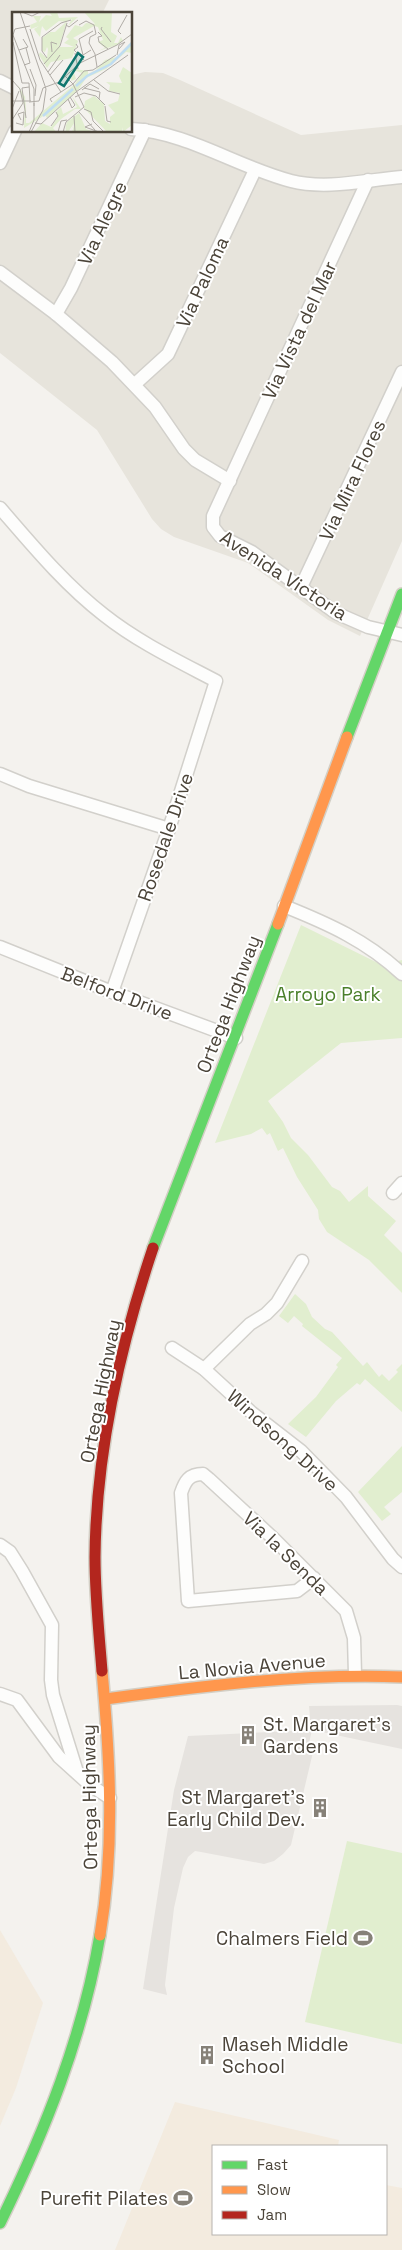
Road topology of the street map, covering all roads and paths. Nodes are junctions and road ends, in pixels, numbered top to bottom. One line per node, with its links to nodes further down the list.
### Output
1 (0, 81): 2 (street)
2 (12, 87)
3 (132, 129): 4 (street)
4 (145, 130): 7 (street); 11 (street, Via Alegre)
5 (15, 132): 6 (street)
6 (0, 163)
7 (255, 170): 9 (street); 13 (street, Via Paloma)
8 (402, 177): 9 (street)
9 (368, 180): 14 (street, Via Vista del Mar)
10 (0, 272): 11 (street)
11 (56, 314): 13 (street)
12 (402, 372): 16 (street, Via Mira Flores)
13 (135, 384): 14 (street)
14 (230, 481): 16 (street, Avenida Victoria)
15 (0, 508): 21 (street, Rosedale Drive)
16 (301, 588): 18 (street, Avenida Victoria)
17 (402, 594): 18 (main road, Ortega Highway)
18 (387, 631): 19 (street, Avenida Victoria); 22 (main road, Ortega Highway)
19 (402, 635)
20 (0, 774): 21 (street)
21 (169, 829): 25 (street, Rosedale Drive)
22 (284, 906): 24 (street); 26 (main road, Ortega Highway)
23 (0, 947): 25 (street, Belford Drive)
24 (402, 974)
25 (112, 992): 26 (street, Belford Drive)
26 (236, 1038): 38 (main road, Ortega Highway)
27 (402, 1183): 28 (street)
28 (393, 1193)
29 (302, 1261): 31 (street)
30 (172, 1348): 31 (street, Windsong Drive)
31 (204, 1369): 33 (street, Windsong Drive)
32 (0, 1544): 39 (street)
33 (402, 1567)
34 (314, 1578): 34 (street, Via la Senda); 35 (street, Via la Senda)
35 (355, 1674): 36 (main road, La Novia Avenue); 38 (main road, La Novia Avenue)
36 (402, 1677)
37 (0, 1694): 39 (street)
38 (105, 1699): 40 (main road, Ortega Highway)
39 (77, 1772): 40 (street)
40 (110, 1798): 41 (main road, Ortega Highway)
41 (0, 2223)

